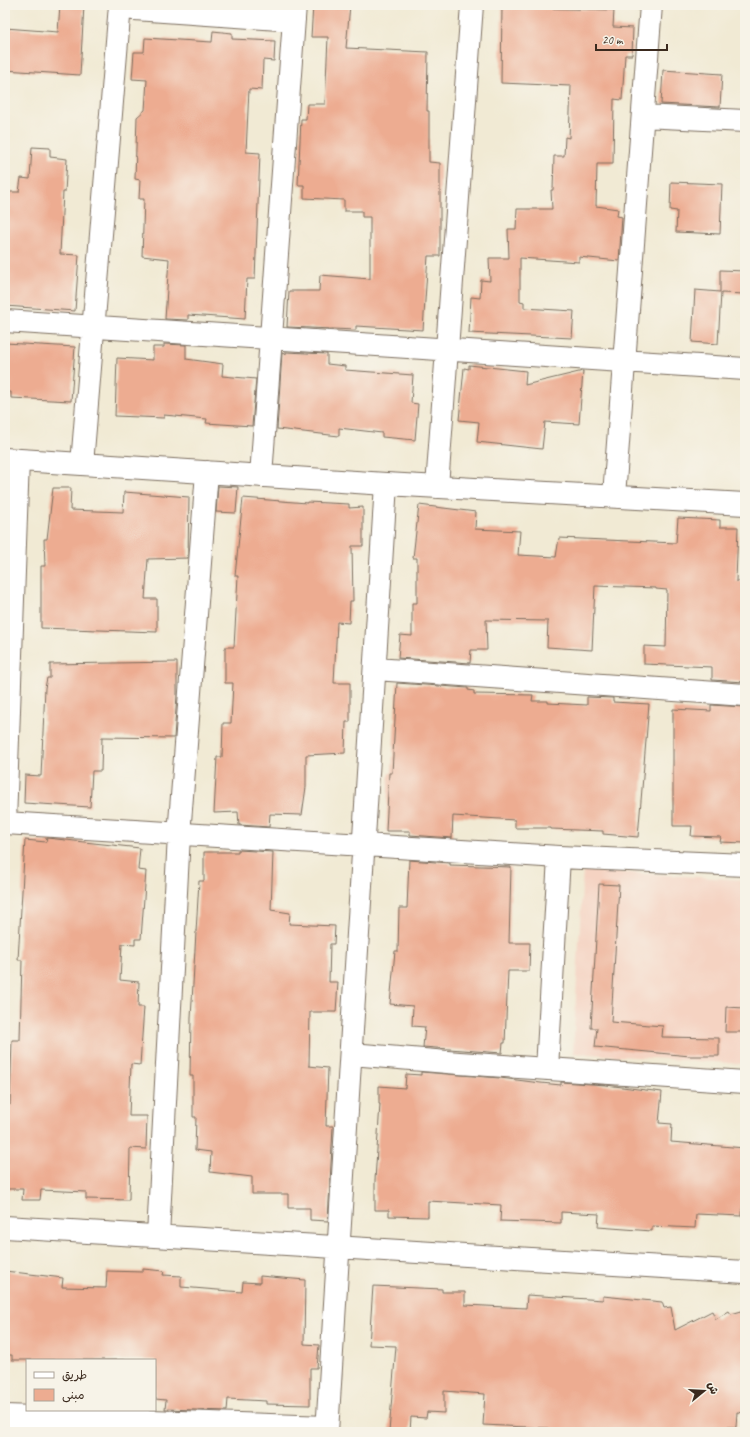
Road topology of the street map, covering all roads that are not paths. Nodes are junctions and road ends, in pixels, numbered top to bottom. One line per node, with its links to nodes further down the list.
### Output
1 (472, 5): 10 (street)
2 (650, 5): 5 (street)
3 (120, 6): 4 (street); 8 (street)
4 (295, 12): 9 (street)
5 (643, 116): 6 (street); 11 (street)
6 (745, 121)
7 (5, 321): 8 (street)
8 (93, 327): 9 (street); 14 (street)
9 (271, 338): 10 (street); 16 (street)
10 (446, 350): 11 (street); 18 (street)
11 (623, 361): 12 (street); 19 (street)
12 (745, 369)
13 (12, 459): 14 (street); 23 (street)
14 (82, 464): 15 (street)
15 (207, 472): 16 (street); 24 (street)
16 (261, 476): 17 (street)
17 (386, 484): 18 (street); 21 (street)
18 (437, 487): 19 (street)
19 (614, 496): 20 (street)
20 (745, 504)
21 (375, 669): 22 (street); 25 (street)
22 (745, 695)
23 (5, 823): 24 (street)
24 (179, 835): 25 (street); 32 (street)
25 (364, 845): 26 (street); 28 (street)
26 (560, 857): 27 (street); 29 (street)
27 (745, 866)
28 (351, 1054): 29 (street); 33 (street)
29 (547, 1069): 30 (street)
30 (745, 1082)
31 (5, 1227): 32 (street)
32 (158, 1236): 33 (street)
33 (338, 1247): 34 (street); 37 (street)
34 (745, 1272)
35 (5, 1416): 36 (street)
36 (147, 1426): 37 (street)
37 (327, 1430)

